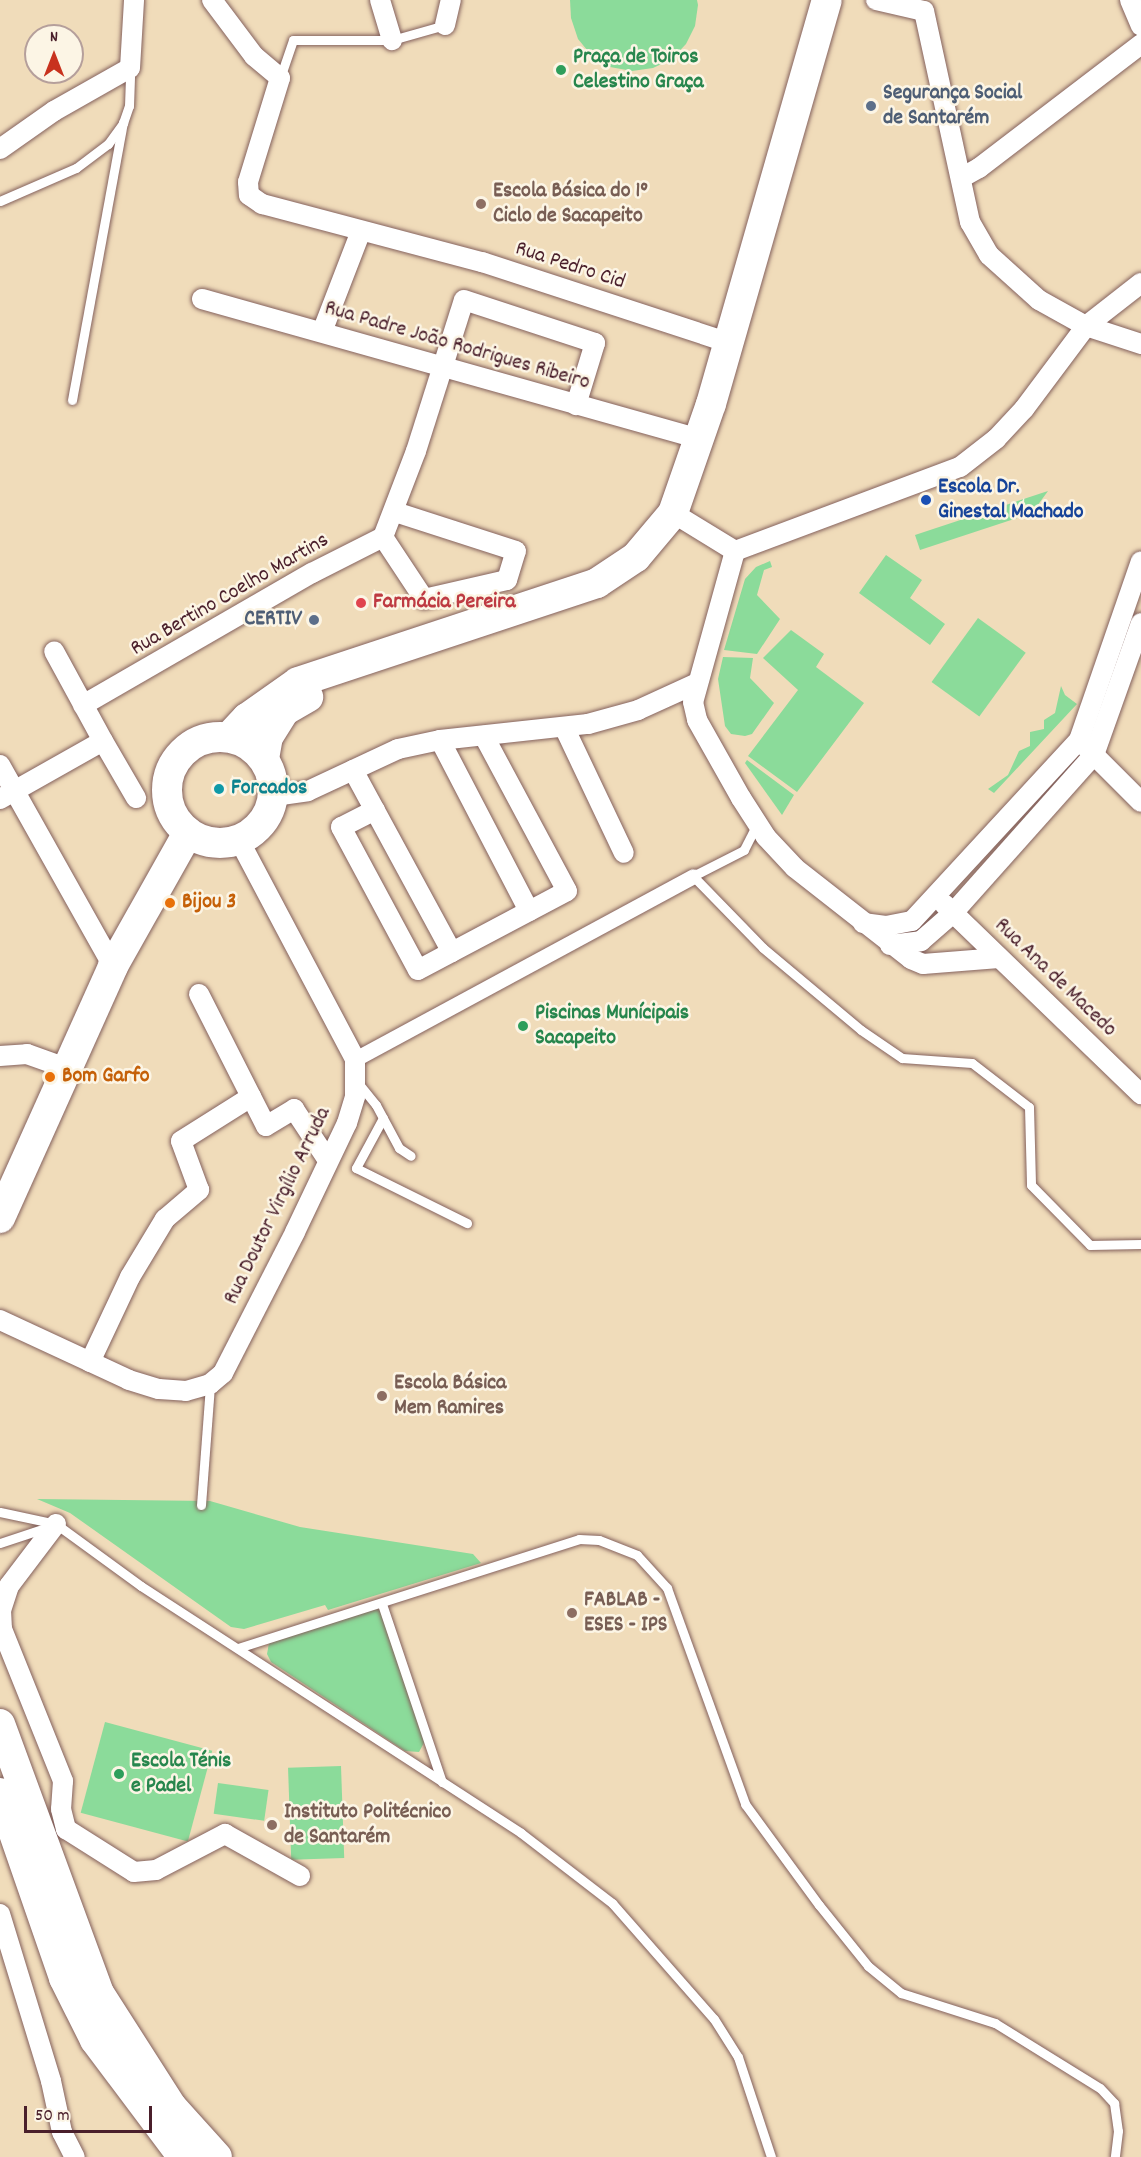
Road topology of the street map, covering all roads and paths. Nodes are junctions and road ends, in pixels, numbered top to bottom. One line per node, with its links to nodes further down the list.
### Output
1 (134, 0): 13 (street)
2 (212, 0): 14 (street)
3 (380, 0): 11 (street)
4 (451, 0): 9 (street)
5 (827, 0): 24 (main road)
6 (876, 0): 8 (street)
7 (1130, 0): 10 (street)
8 (932, 6): 17 (street)
9 (445, 25): 11 (lane)
10 (1141, 26)
11 (392, 40): 14 (lane)
12 (1141, 45): 17 (street)
13 (130, 68): 15 (lane); 16 (street)
14 (280, 78): 19 (street, Rua Pedro Cid)
15 (123, 123): 18 (lane); 27 (lane)
16 (0, 149)
17 (960, 178): 22 (street)
18 (0, 201)
19 (361, 231): 23 (street); 24 (street, Rua Pedro Cid)
20 (1141, 283): 22 (street)
21 (202, 299): 23 (street, Rua Padre João Rodrigues Ribeiro)
22 (1086, 326): 25 (street); 33 (street)
23 (322, 332): 26 (street, Rua Padre João Rodrigues Ribeiro)
24 (727, 342): 29 (main road)
25 (1141, 344)
26 (442, 367): 28 (street, Rua Padre João Rodrigues Ribeiro); 28 (street); 30 (street)
27 (72, 400)
28 (576, 405): 29 (street, Rua Padre João Rodrigues Ribeiro)
29 (700, 439): 31 (main road)
30 (394, 512): 32 (street); 32 (street)
31 (673, 513): 33 (street); 37 (main road)
32 (383, 537): 39 (street, Rua Bertino Coelho Martins)
33 (735, 551): 38 (street)
34 (1141, 561): 44 (street)
35 (1141, 623): 46 (street)
36 (54, 651): 39 (street)
37 (352, 666): 42 (main road); 47 (main road)
38 (695, 684): 40 (street); 55 (street)
39 (84, 705): 45 (street)
40 (566, 729): 41 (street); 58 (street)
41 (484, 736): 43 (street); 61 (street)
42 (229, 737): 47 (main road); 56 (main road)
43 (440, 740): 49 (street); 61 (street)
44 (1079, 740): 46 (street); 60 (street)
45 (103, 741): 50 (street); 52 (street)
46 (1094, 755): 53 (street); 62 (street)
47 (264, 759): 51 (main road)
48 (0, 765): 50 (street)
49 (353, 770): 51 (street); 54 (street)
50 (7, 795): 67 (street)
51 (274, 796): 57 (main road)
52 (136, 798)
53 (1141, 802)
54 (375, 810): 65 (street); 65 (street)
55 (758, 823): 59 (lane); 63 (street)
56 (188, 833): 57 (main road); 67 (main road)
57 (239, 840): 70 (street, Rua Doutor Virgílio Arruda)
58 (624, 853)
59 (693, 876): 70 (street); 80 (lane)
60 (937, 897): 62 (street, Rua Ana de Macedo); 63 (street)
61 (529, 911): 65 (street)
62 (953, 913): 64 (street); 66 (street, Rua Ana de Macedo)
63 (863, 923): 64 (street)
64 (890, 945): 66 (street)
65 (452, 952)
66 (999, 958): 73 (street, Rua Ana de Macedo)
67 (113, 966): 71 (main road)
68 (199, 994): 74 (street)
69 (0, 1056): 71 (street)
70 (355, 1059): 72 (street, Rua Doutor Virgílio Arruda)
71 (69, 1069): 78 (main road)
72 (355, 1080): 75 (lane); 77 (street, Rua Doutor Virgílio Arruda)
73 (1141, 1094)
74 (251, 1097): 77 (street); 82 (street)
75 (383, 1118): 76 (lane); 79 (lane)
76 (411, 1156)
77 (327, 1159): 83 (street, Rua Doutor Virgílio Arruda)
78 (0, 1218)
79 (467, 1223)
80 (1141, 1244)
81 (0, 1320): 82 (street)
82 (90, 1362): 83 (street)
83 (210, 1384): 84 (lane)
84 (201, 1505)
85 (0, 1512): 86 (lane)
86 (56, 1524): 87 (lane); 89 (lane); 93 (street)
87 (0, 1543)
88 (382, 1604): 89 (lane); 91 (lane); 99 (lane)
89 (238, 1648): 91 (lane)
90 (0, 1725): 97 (main road)
91 (442, 1782): 98 (lane)
92 (0, 1793): 96 (main road)
93 (300, 1876)
94 (0, 1914): 95 (street)
95 (75, 2157)
96 (183, 2157)
97 (217, 2157)
98 (771, 2157)
99 (1114, 2157)

